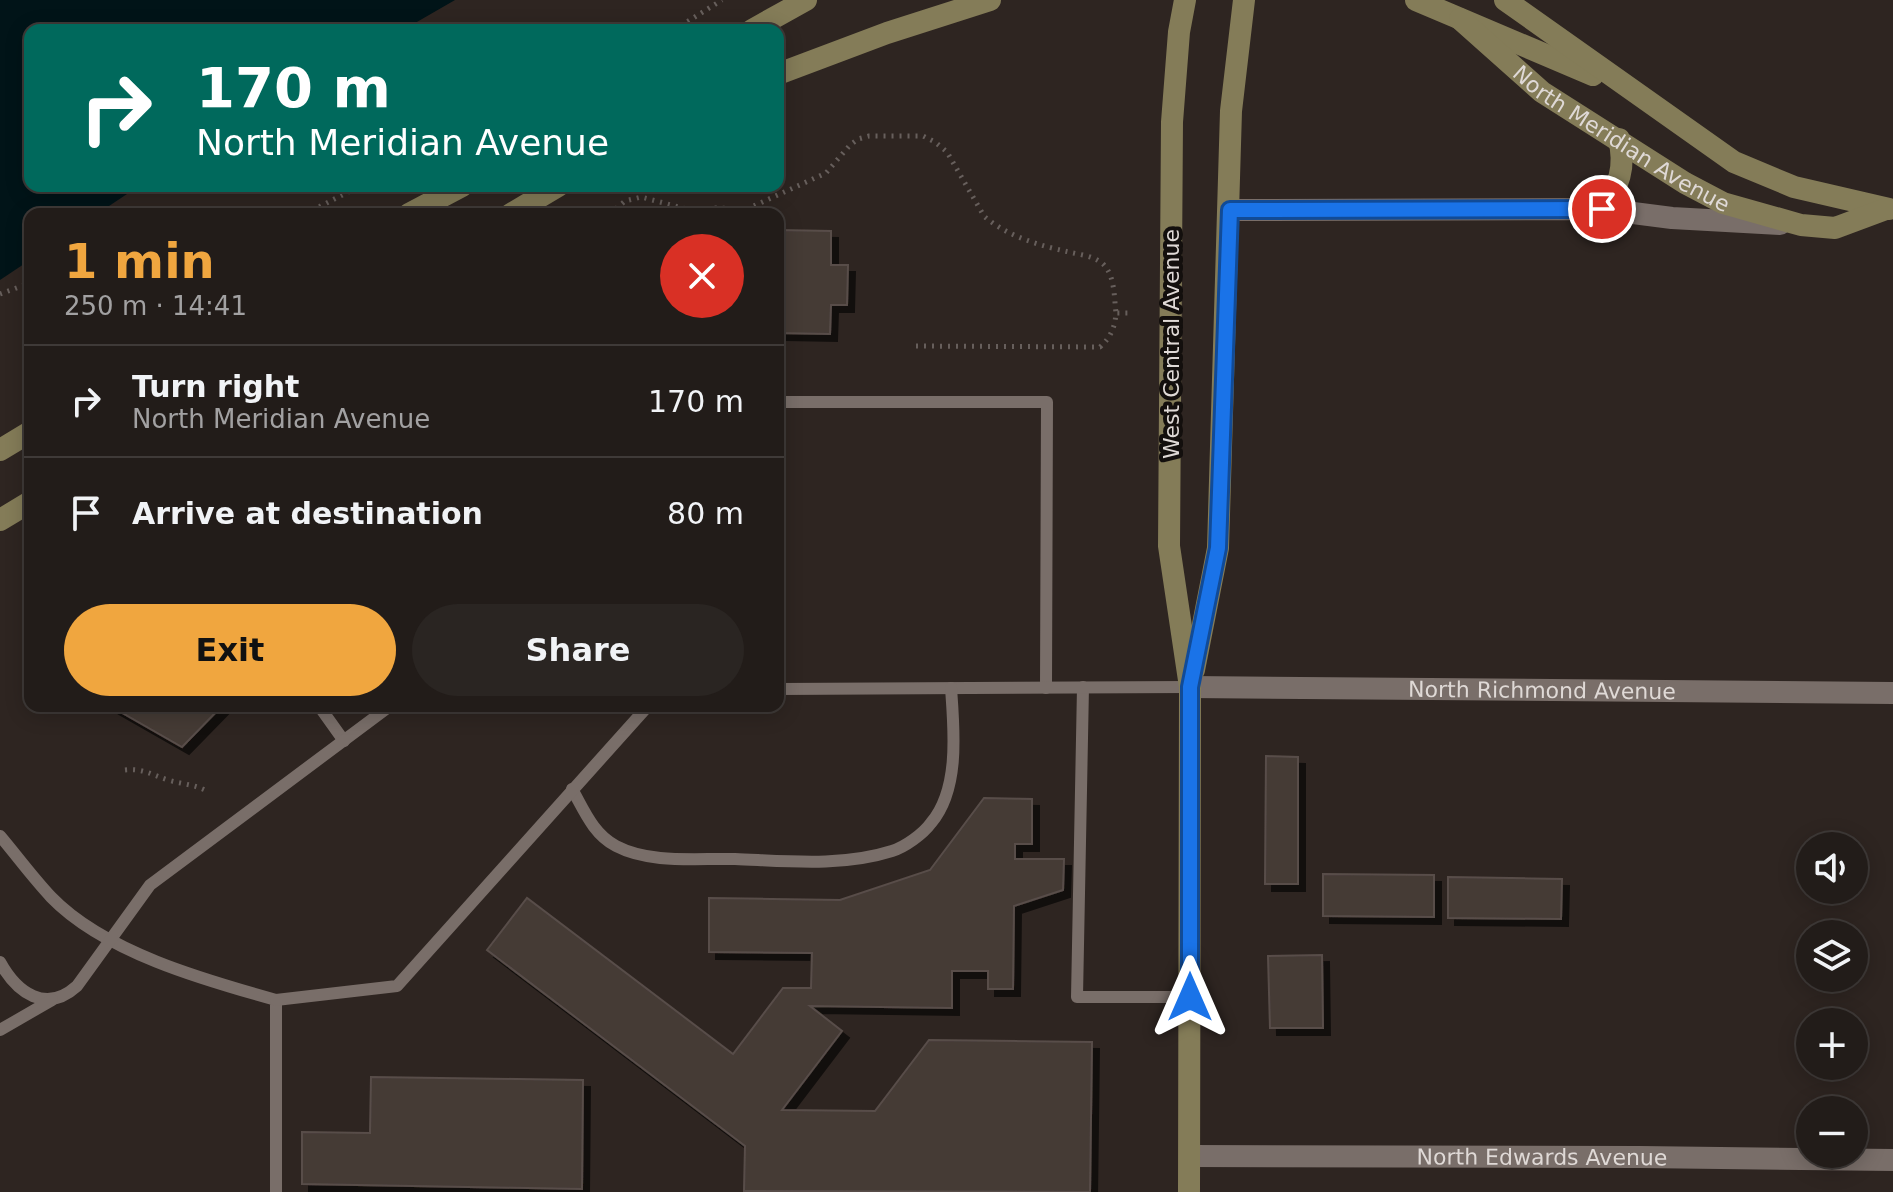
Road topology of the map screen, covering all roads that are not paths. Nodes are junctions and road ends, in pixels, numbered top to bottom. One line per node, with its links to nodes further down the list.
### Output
1 (990, 0): 9 (main road)
2 (1185, 0): 26 (main road, West Central Avenue)
3 (1244, 0): 18 (main road, West Central Avenue)
4 (1416, 0): 7 (main road, North Meridian Avenue)
5 (1505, 0): 10 (main road, North Meridian Avenue)
6 (803, 1): 8 (main road)
7 (1460, 19): 10 (main road, North Meridian Avenue); 11 (main road, North Meridian Avenue)
8 (763, 24)
9 (784, 72)
10 (1638, 95): 17 (main road, North Meridian Avenue)
11 (1619, 139): 16 (main road); 19 (main road, North Meridian Avenue)
12 (451, 192): 14 (main road)
13 (548, 192): 15 (main road)
14 (420, 208)
15 (521, 208)
16 (1602, 209): 18 (street, North Meridian Avenue); 19 (street, North Meridian Avenue)
17 (1890, 209): 19 (main road, North Meridian Avenue)
18 (1230, 210): 26 (main road, West Central Avenue)
19 (1801, 225)
20 (784, 402): 28 (lane)
21 (24, 436): 22 (main road)
22 (0, 450)
23 (24, 506): 24 (main road)
24 (0, 520)
25 (1083, 687): 26 (lane); 28 (lane); 39 (lane)
26 (1190, 687): 30 (street, North Richmond Avenue); 39 (main road, West Central Avenue)
27 (951, 688): 28 (lane); 29 (lane); 35 (lane)
28 (1046, 688)
29 (784, 689)
30 (1893, 693)
31 (323, 712): 34 (lane)
32 (382, 712): 34 (lane)
33 (643, 712): 35 (lane)
34 (344, 741): 37 (lane)
35 (572, 789): 41 (lane)
36 (0, 836): 37 (lane)
37 (108, 941): 40 (lane); 41 (lane)
38 (0, 962): 40 (lane)
39 (1190, 997): 43 (main road, West Central Avenue)
40 (52, 1000): 42 (lane)
41 (276, 1000): 45 (lane)
42 (0, 1030)
43 (1190, 1156): 44 (street, North Edwards Avenue); 46 (main road, West Central Avenue)
44 (1893, 1160)
45 (276, 1192)
46 (1189, 1192)

